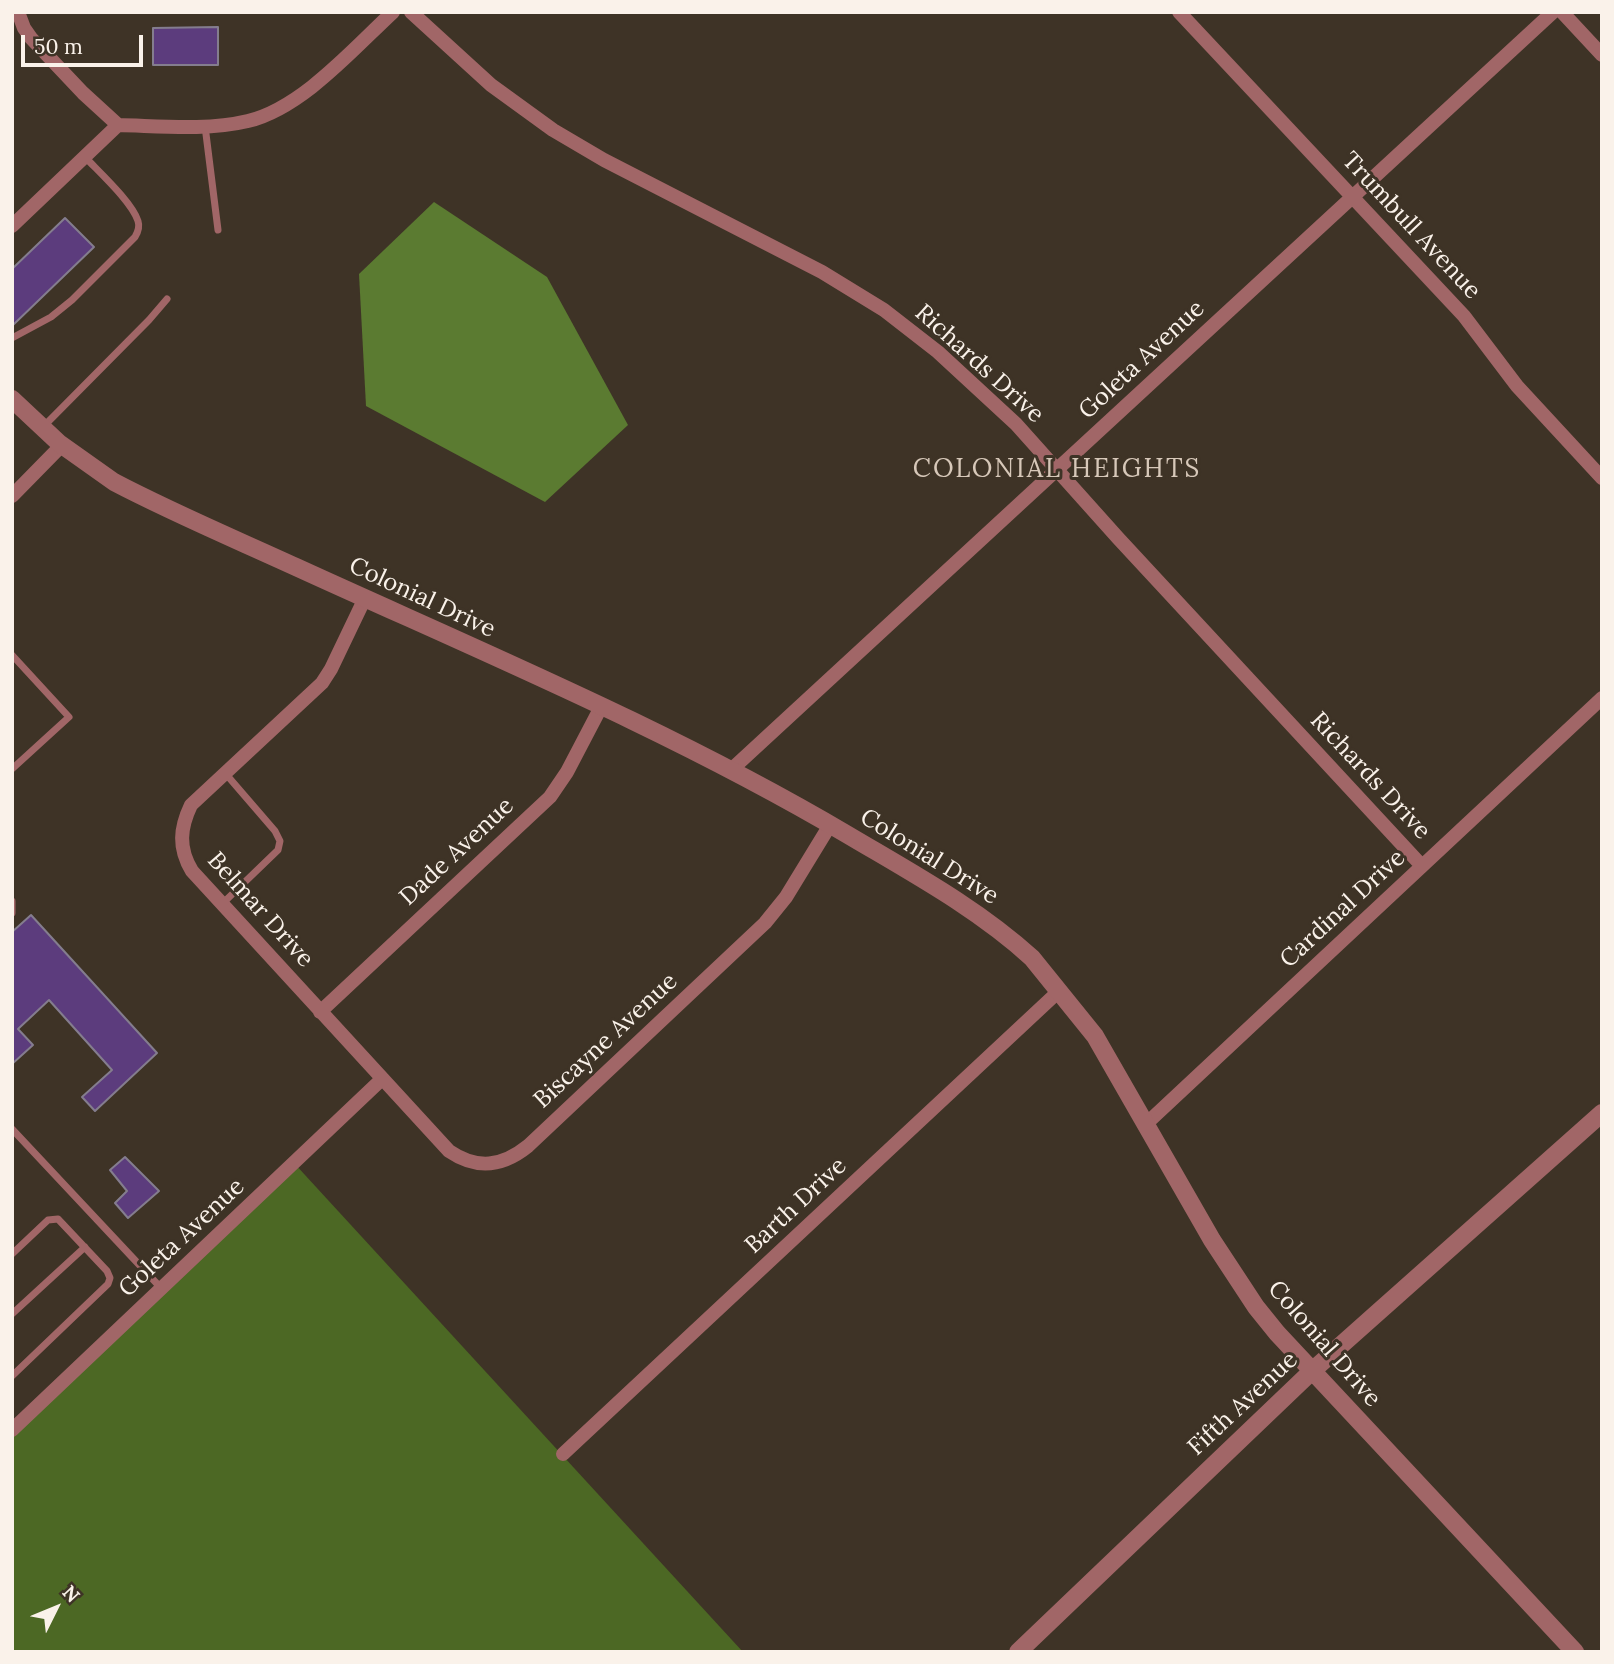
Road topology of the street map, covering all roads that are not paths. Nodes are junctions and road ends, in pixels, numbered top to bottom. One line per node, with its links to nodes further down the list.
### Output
1 (18, 12): 8 (street)
2 (393, 12): 9 (street)
3 (411, 12): 19 (street, Richards Drive)
4 (1179, 12): 11 (street, Trumbull Avenue)
5 (1553, 12): 11 (street, Goleta Avenue)
6 (1562, 12): 7 (street)
7 (1602, 55)
8 (118, 125): 9 (street); 10 (street)
9 (205, 125): 13 (lane)
10 (85, 157): 12 (street); 15 (lane)
11 (1353, 196): 19 (street, Goleta Avenue); 20 (street, Trumbull Avenue)
12 (12, 226)
13 (218, 230)
14 (167, 299): 17 (lane)
15 (12, 338)
16 (12, 399): 17 (street, Colonial Drive)
17 (41, 428): 18 (street, Colonial Drive)
18 (62, 445): 21 (street); 22 (street, Colonial Drive)
19 (1056, 470): 27 (street, Goleta Avenue); 30 (street, Richards Drive)
20 (1602, 478)
21 (12, 496)
22 (365, 598): 25 (street, Colonial Drive); 28 (street, Belmar Drive)
23 (12, 655): 26 (lane)
24 (1602, 698): 30 (street, Cardinal Drive)
25 (601, 707): 27 (street, Colonial Drive); 35 (street, Dade Avenue)
26 (12, 769)
27 (731, 770): 29 (street, Colonial Drive)
28 (225, 772): 32 (street, Belmar Drive); 32 (lane)
29 (830, 825): 34 (street, Colonial Drive); 36 (street, Biscayne Avenue)
30 (1422, 866): 38 (street, Cardinal Drive)
31 (12, 901): 33 (lane)
32 (222, 904): 35 (street, Belmar Drive)
33 (12, 913)
34 (1059, 991): 38 (street, Colonial Drive); 47 (street, Barth Drive)
35 (320, 1012): 36 (street, Belmar Drive)
36 (382, 1079): 42 (street, Goleta Avenue)
37 (1602, 1113): 44 (street, Fifth Avenue)
38 (1146, 1124): 44 (street, Colonial Drive)
39 (12, 1129): 42 (lane)
40 (85, 1247): 41 (lane); 43 (lane); 45 (lane)
41 (12, 1254)
42 (161, 1289): 46 (street, Goleta Avenue)
43 (12, 1314)
44 (1312, 1371): 48 (street, Fifth Avenue); 49 (street, Colonial Drive)
45 (12, 1376)
46 (15, 1421)
47 (563, 1454)
48 (1018, 1652)
49 (1575, 1652)

